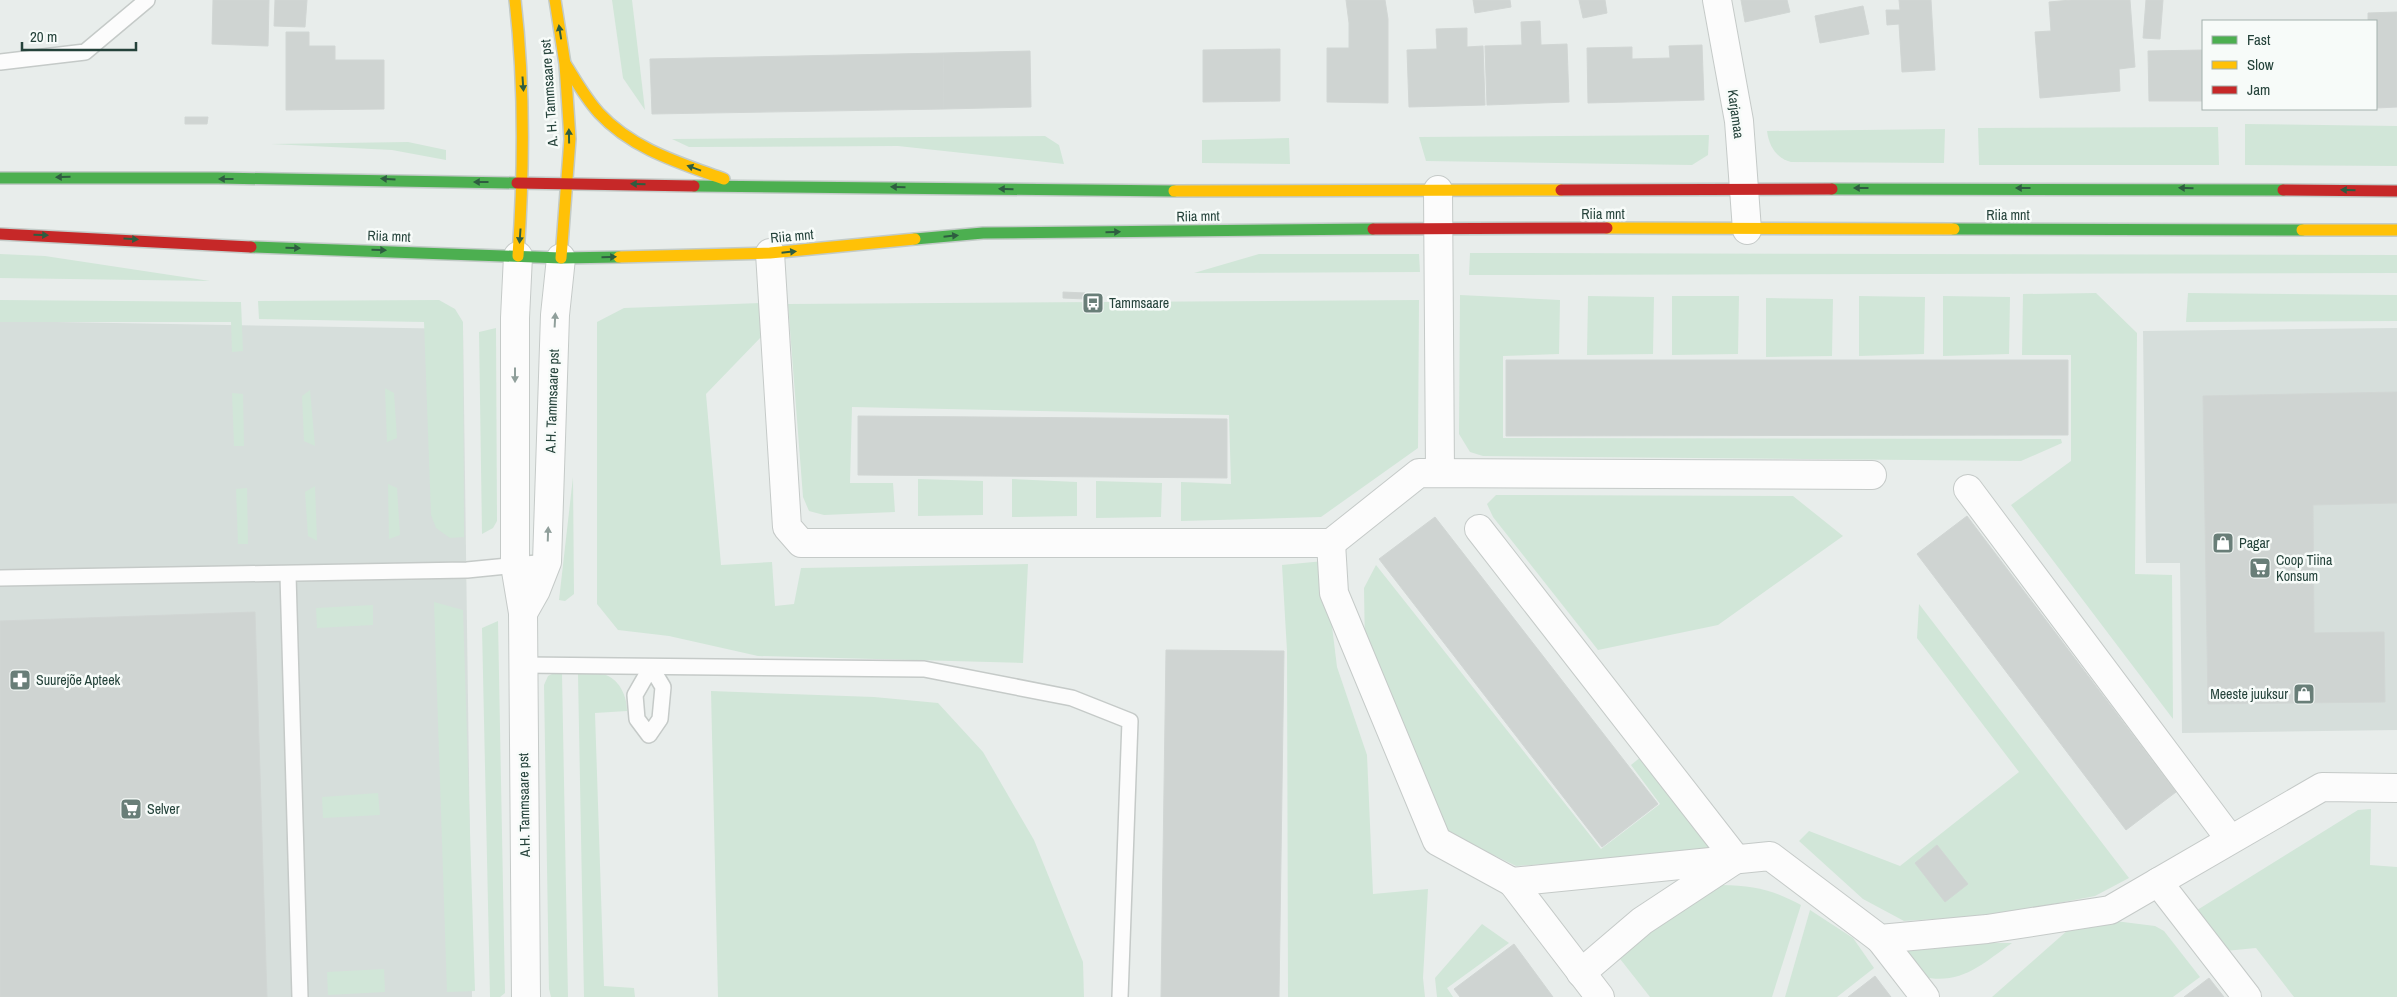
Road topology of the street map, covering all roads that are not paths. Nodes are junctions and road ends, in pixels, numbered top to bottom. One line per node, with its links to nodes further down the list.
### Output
1 (147, 0): 5 (lane)
2 (515, 0): 8 (main road, A. H. Tammsaare pst, one-way to 8)
3 (555, 0): 6 (main road, A. H. Tammsaare pst, one-way to 3)
4 (1717, 0): 11 (street, Karjamaa)
5 (0, 62)
6 (565, 64): 9 (main road, A. H. Tammsaare pst, one-way to 6); 10 (main road, one-way to 6)
7 (0, 178): 8 (main road, Riia mnt, one-way to 7)
8 (524, 181): 9 (main road, Riia mnt); 19 (main road, A.H. Tammsaare pst, one-way to 19)
9 (566, 185): 10 (main road, Riia mnt, one-way to 9); 20 (main road, A.H. Tammsaare pst)
10 (739, 186): 12 (main road, Riia mnt, one-way to 10)
11 (1744, 189): 12 (main road, Riia mnt); 13 (main road, Riia mnt, one-way to 11); 15 (street, Karjamaa)
12 (1438, 190): 14 (street)
13 (2397, 191)
14 (1437, 228): 15 (main road, Riia mnt); 18 (main road, Riia mnt, one-way to 14); 21 (street)
15 (1747, 230): 16 (main road, Riia mnt)
16 (2397, 230)
17 (0, 234): 19 (main road, Riia mnt, one-way to 19)
18 (770, 254): 20 (main road, Riia mnt, one-way to 18); 25 (street)
19 (518, 256): 20 (main road, Riia mnt); 27 (street, A.H. Tammsaare pst, one-way to 27)
20 (561, 258): 26 (street, A.H. Tammsaare pst, one-way to 20)
21 (1440, 472): 22 (street); 25 (street)
22 (1872, 475)
23 (1968, 489): 33 (street)
24 (1479, 529): 34 (street)
25 (1331, 543): 35 (street)
26 (547, 562): 27 (lane); 30 (street, A.H. Tammsaare pst)
27 (515, 565): 28 (lane); 30 (street, A.H. Tammsaare pst)
28 (288, 575): 29 (lane); 39 (lane)
29 (0, 578)
30 (523, 613): 31 (street, A.H. Tammsaare pst)
31 (523, 665): 40 (street, A.H. Tammsaare pst); 41 (lane)
32 (2397, 788): 33 (street)
33 (2230, 839): 36 (street)
34 (1736, 859): 35 (street); 37 (street); 38 (street)
35 (1512, 882): 38 (street)
36 (2158, 882): 37 (street); 44 (street)
37 (1880, 939): 43 (street)
38 (1581, 973): 42 (street)
39 (300, 997)
40 (526, 997)
41 (1120, 997)
42 (1600, 997)
43 (1925, 997)
44 (2247, 997)

